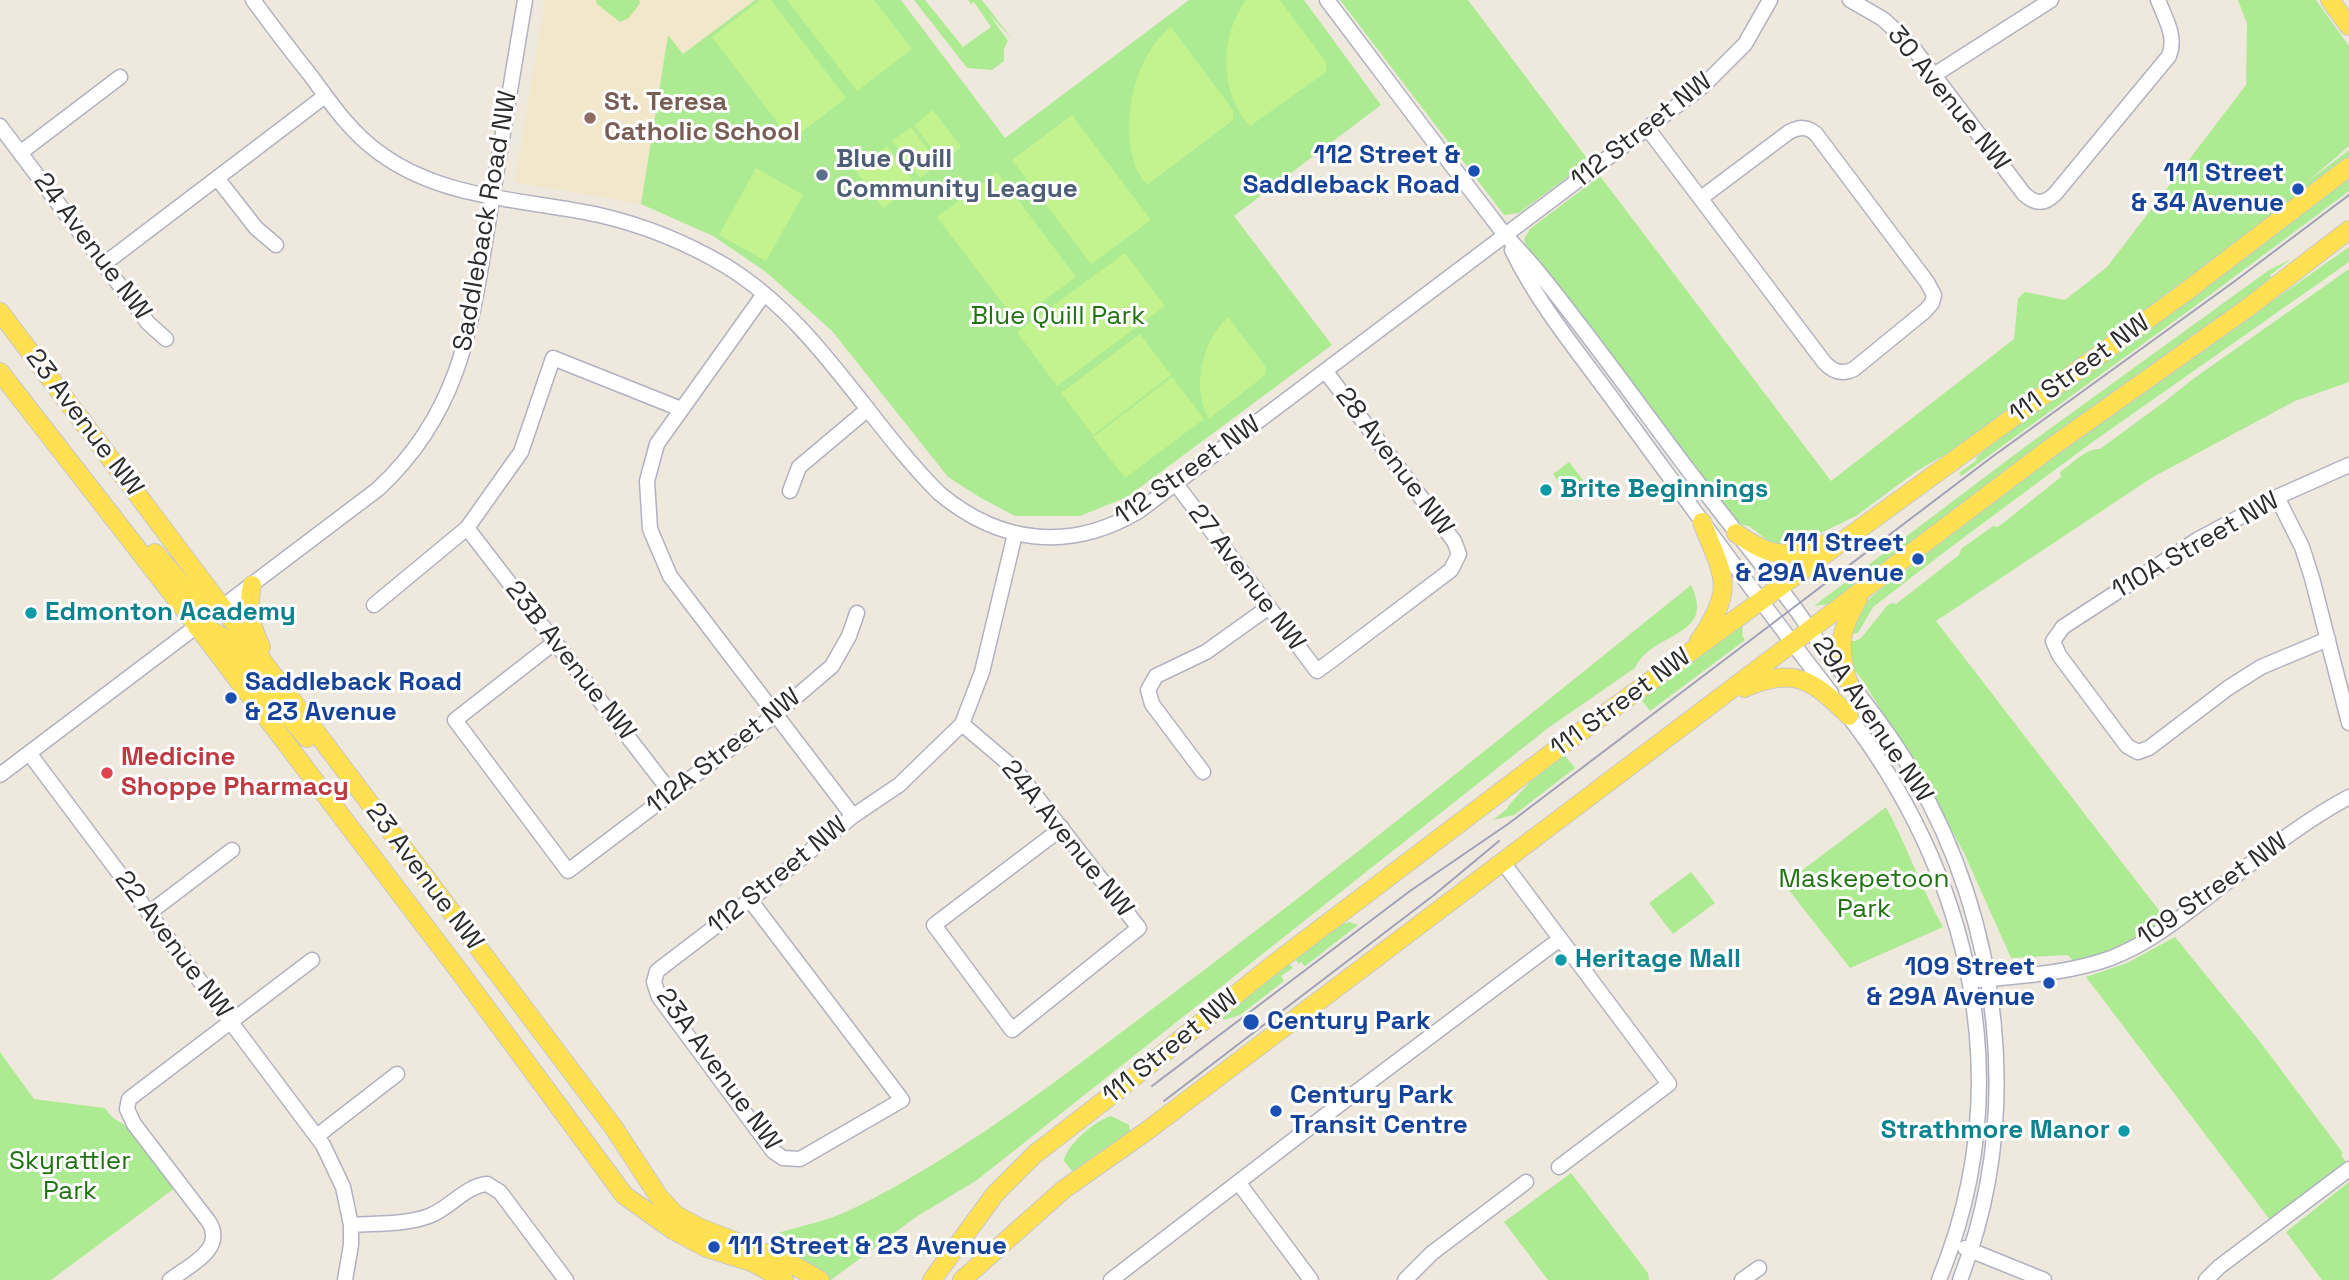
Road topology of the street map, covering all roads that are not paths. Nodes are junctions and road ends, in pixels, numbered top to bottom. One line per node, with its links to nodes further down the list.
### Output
1 (525, 0): 18 (street, Saddleback Road NW)
2 (1327, 0): 21 (street)
3 (1770, 0): 14 (street, 112 Street NW)
4 (1850, 0): 10 (street, 30 Avenue NW)
5 (2051, 0): 10 (street)
6 (2158, 0): 10 (street, 30 Avenue NW)
7 (2330, 0): 9 (main road)
8 (255, 1): 12 (street)
9 (2349, 26)
10 (1934, 75)
11 (120, 77): 15 (street, 24 Avenue NW)
12 (326, 96): 17 (street); 18 (street)
13 (0, 126): 15 (street, 24 Avenue NW)
14 (1648, 129): 19 (street); 21 (street, 112 Street NW)
15 (20, 153): 23 (street, 24 Avenue NW)
16 (2349, 167): 40 (main road, 111 Street NW)
17 (217, 178): 22 (street); 23 (street)
18 (492, 196): 24 (street); 41 (street, Saddleback Road NW)
19 (1701, 198): 19 (street)
20 (2346, 234): 43 (main road, 111 Street NW)
21 (1505, 236): 28 (street, 112 Street NW); 36 (street); 38 (street)
22 (275, 245)
23 (104, 264): 26 (street, 24 Avenue NW)
24 (764, 294): 29 (street); 30 (street)
25 (0, 312): 47 (main road, 23 Avenue NW)
26 (166, 339)
27 (0, 372): 31 (main road, 23 Avenue NW)
28 (1326, 372): 33 (street, 112 Street NW); 55 (street, 28 Avenue NW)
29 (681, 409): 37 (street); 59 (street)
30 (869, 410): 34 (street); 39 (street)
31 (62, 454): 47 (main road); 49 (main road, 23 Avenue NW)
32 (2349, 465): 35 (street, 110A Street NW)
33 (1176, 484): 39 (street, 112 Street NW); 46 (street, 27 Avenue NW)
34 (790, 491)
35 (2277, 496): 51 (street); 51 (street, 110A Street NW)
36 (1702, 522): 44 (street); 54 (main road)
37 (467, 528): 45 (street); 52 (street, 23B Avenue NW)
38 (1736, 533): 40 (main road); 42 (street)
39 (1015, 534): 62 (street, 112 Street NW)
40 (1850, 536): 42 (main road, 111 Street NW)
41 (252, 585): 47 (street, Saddleback Road NW); 56 (main road)
42 (1779, 588): 44 (main road, 111 Street NW); 50 (street, 29A Avenue NW)
43 (1862, 591): 50 (main road, 111 Street NW); 57 (main road)
44 (1762, 601): 53 (street, 29A Avenue NW); 54 (main road, 111 Street NW)
45 (374, 605)
46 (1269, 607): 55 (street, 27 Avenue NW); 64 (street)
47 (222, 608): 49 (street, Saddleback Road NW); 56 (main road, 23 Avenue NW)
48 (857, 613): 59 (street, 112A Street NW)
49 (197, 627): 63 (street, Saddleback Road NW); 65 (main road); 95 (main road, 23 Avenue NW)
50 (1811, 630): 53 (main road, 111 Street NW); 57 (street, 29A Avenue NW)
51 (2328, 639): 61 (street)
52 (555, 642): 67 (street, 23B Avenue NW); 67 (street, 112A Street NW)
53 (1793, 643): 58 (main road, 111 Street NW); 60 (street, 29A Avenue NW)
54 (1693, 650): 97 (main road, 111 Street NW)
55 (1317, 671)
56 (274, 676): 65 (main road, 23 Avenue NW)
57 (1848, 681): 77 (street, 29A Avenue NW)
58 (1718, 700): 60 (main road); 72 (main road, 111 Street NW)
59 (776, 714): 67 (street, 112A Street NW); 69 (street)
60 (1849, 716): 78 (street, 29A Avenue NW)
61 (2349, 723)
62 (962, 724): 69 (street, 112 Street NW); 70 (street, 24A Avenue NW)
63 (29, 753): 66 (street, Saddleback Road NW); 74 (street, 22 Avenue NW)
64 (1203, 772)
65 (345, 773): 96 (main road, 23 Avenue NW)
66 (0, 775)
67 (672, 794)
68 (2349, 797): 77 (street, 109 Street NW)
69 (853, 816): 73 (street, 112 Street NW)
70 (1062, 828): 70 (street, 24A Avenue NW)
71 (232, 850): 74 (street)
72 (1502, 861): 75 (street); 98 (main road, 111 Street NW)
73 (750, 900): 79 (street, 112 Street NW); 79 (street, 23A Avenue NW)
74 (149, 913): 80 (street, 22 Avenue NW)
75 (1560, 939): 83 (street); 85 (street)
76 (312, 960): 80 (street)
77 (1987, 979): 78 (street, 109 Street NW); 89 (street)
78 (1971, 981): 88 (street)
79 (654, 982)
80 (230, 1021): 82 (street, 22 Avenue NW); 92 (street)
81 (397, 1074): 82 (street)
82 (317, 1136): 87 (street, 22 Avenue NW)
83 (1559, 1167)
84 (2349, 1169): 105 (street)
85 (1238, 1182): 91 (street); 99 (street)
86 (1525, 1182): 100 (street)
87 (351, 1225): 93 (street); 94 (street)
88 (1953, 1244): 89 (street); 102 (street)
89 (1971, 1250): 103 (street); 104 (street)
90 (1759, 1268): 101 (street)
91 (1114, 1277)
92 (170, 1280)
93 (345, 1280)
94 (566, 1280)
95 (784, 1280)
96 (820, 1280)
97 (932, 1280)
98 (962, 1280)
99 (1311, 1280)
100 (1405, 1280)
101 (1742, 1280)
102 (1938, 1280)
103 (1960, 1280)
104 (2044, 1280)
105 (2206, 1280)

